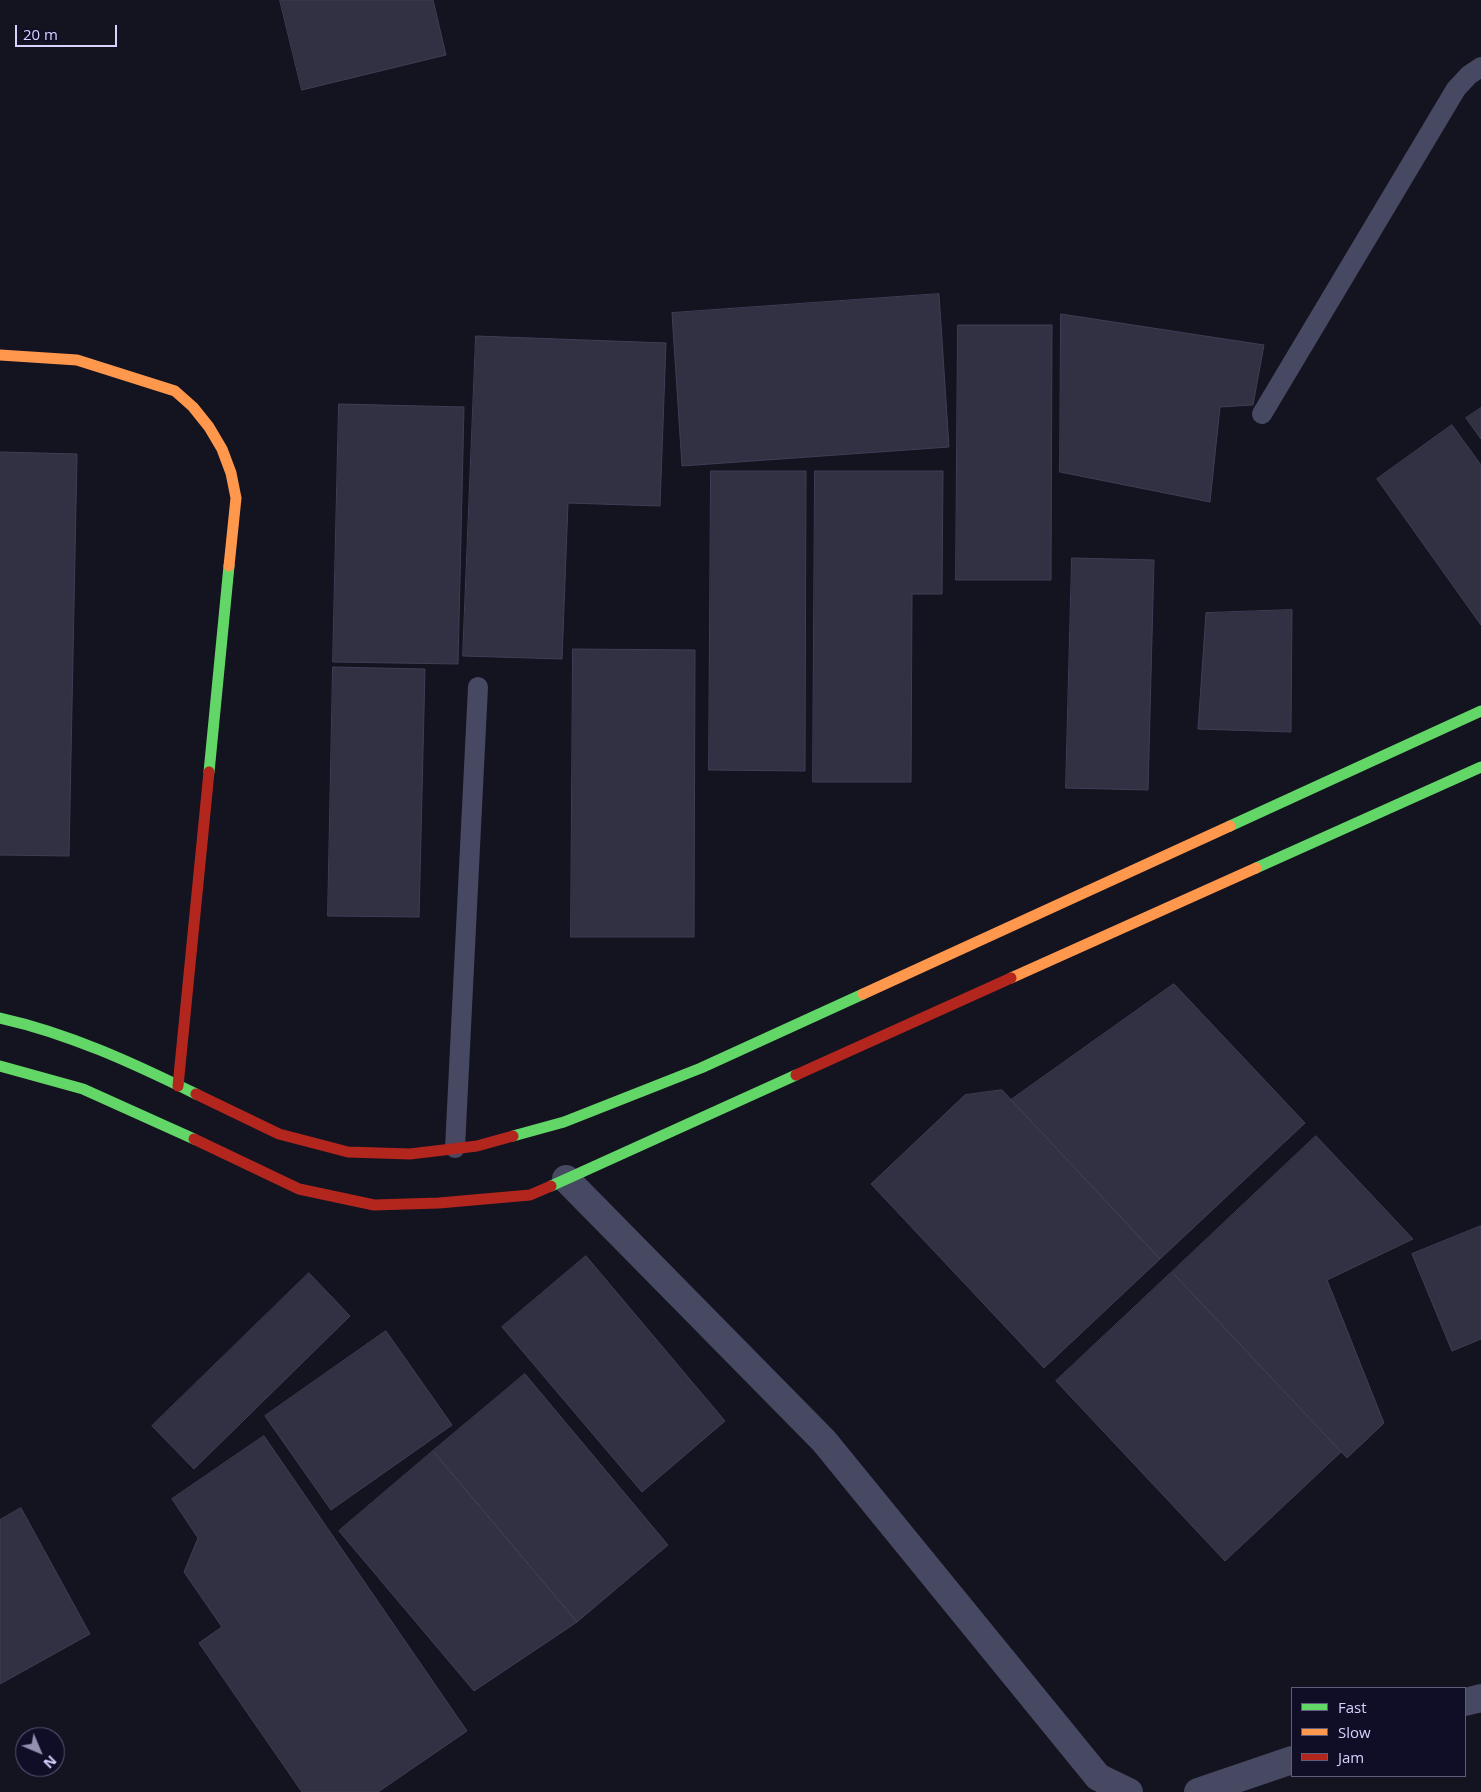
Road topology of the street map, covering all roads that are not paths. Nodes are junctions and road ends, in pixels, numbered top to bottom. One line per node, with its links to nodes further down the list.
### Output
1 (1481, 67): 3 (lane)
2 (0, 355): 9 (street)
3 (1262, 414)
4 (478, 687): 10 (lane)
5 (1481, 711): 10 (street)
6 (1481, 767): 11 (street)
7 (0, 1018): 9 (street)
8 (0, 1066): 11 (street)
9 (178, 1086): 10 (street)
10 (455, 1148)
11 (566, 1179): 15 (street)
12 (1481, 1698): 13 (street)
13 (1466, 1702)
14 (1291, 1760): 16 (street)
15 (1129, 1792)
16 (1198, 1792)

